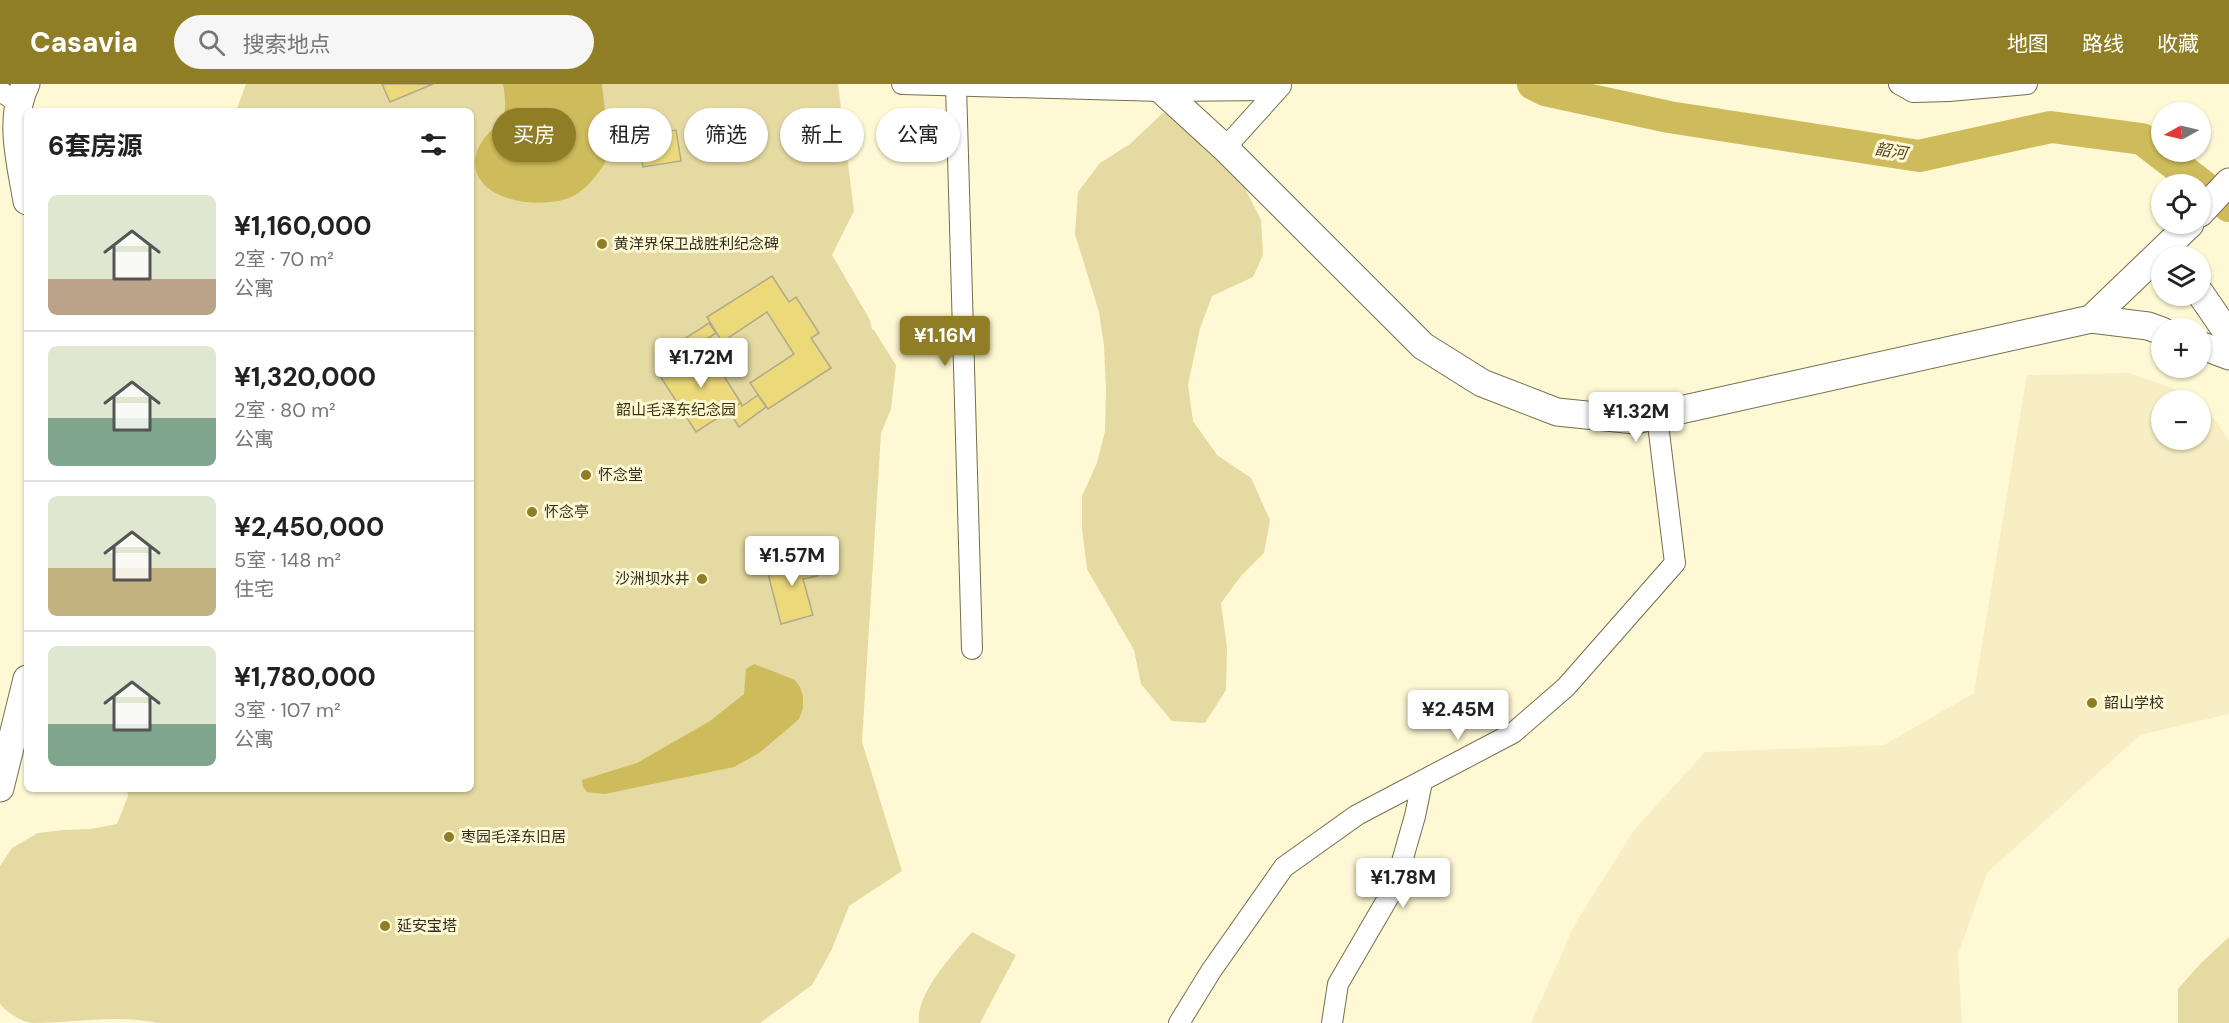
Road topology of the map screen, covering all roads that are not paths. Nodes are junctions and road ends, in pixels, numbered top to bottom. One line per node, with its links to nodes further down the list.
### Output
1 (902, 84): 4 (street)
2 (1899, 84): 3 (street)
3 (2027, 84)
4 (956, 85): 5 (street); 20 (street)
5 (1158, 87): 6 (street); 8 (main road)
6 (1280, 87): 8 (street)
7 (15, 93): 9 (main road)
8 (1225, 148): 19 (main road)
9 (24, 180)
10 (2229, 182): 11 (main road)
11 (2211, 201)
12 (2151, 270): 14 (main road)
13 (2209, 306): 16 (main road)
14 (2091, 320): 15 (main road); 19 (main road)
15 (2151, 327)
16 (2229, 335)
17 (2211, 349): 18 (main road)
18 (2229, 356)
19 (1657, 416): 22 (street)
20 (972, 649)
21 (24, 691): 23 (main road)
22 (1422, 782): 24 (street); 25 (street)
23 (0, 788)
24 (1179, 1023)
25 (1332, 1023)

